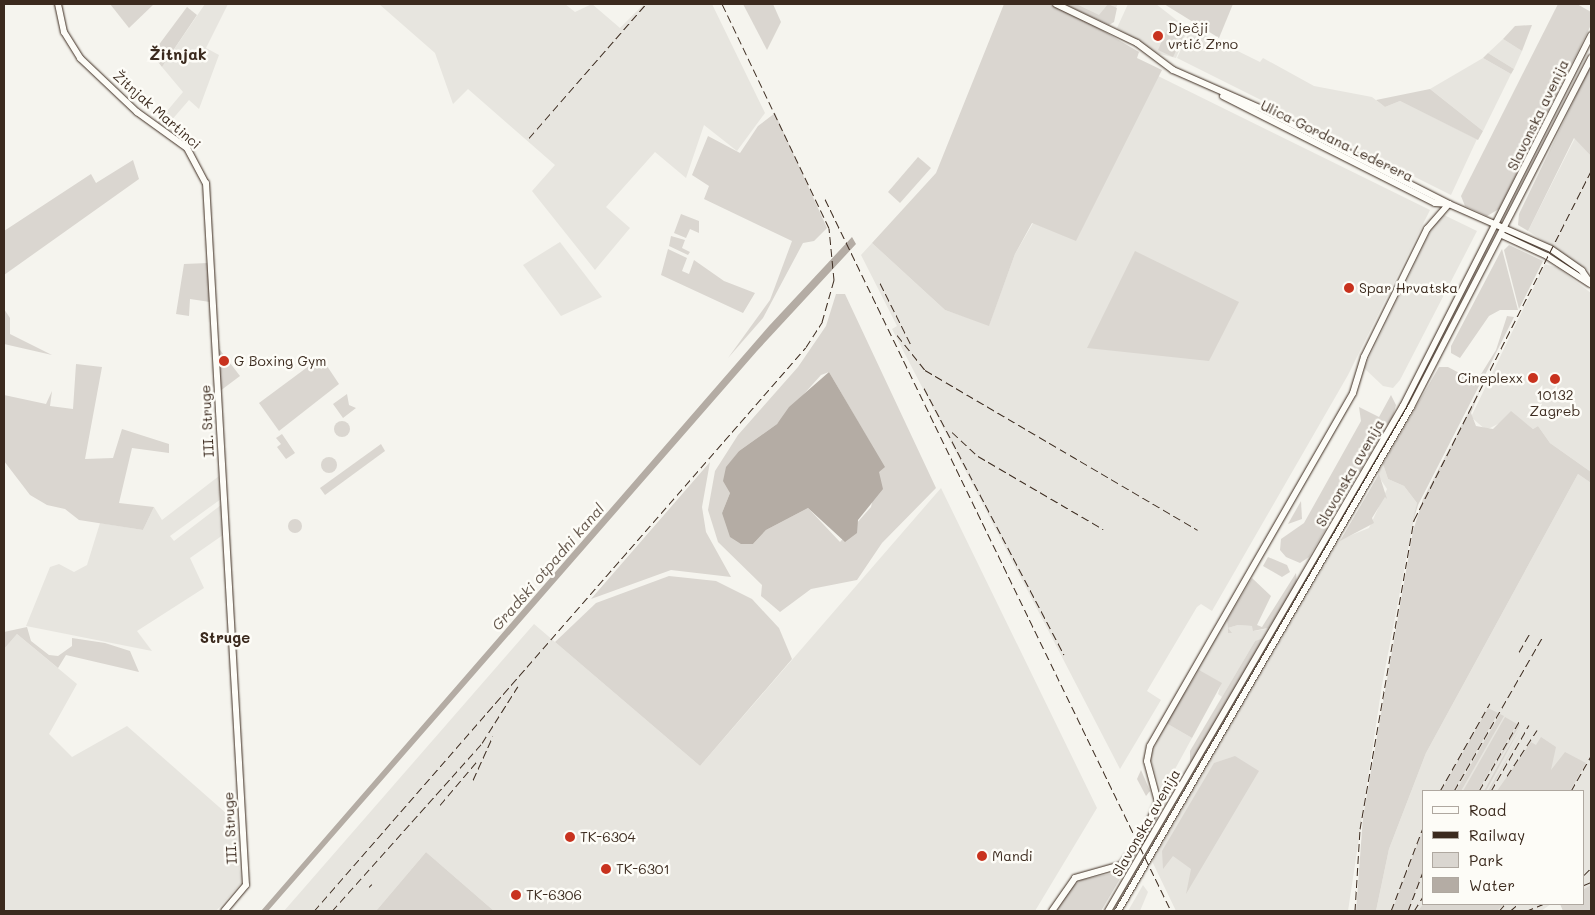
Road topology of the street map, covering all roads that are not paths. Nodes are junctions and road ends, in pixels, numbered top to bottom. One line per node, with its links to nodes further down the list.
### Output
1 (58, 4): 6 (street, Žitnjak Martinci)
2 (1056, 4): 5 (street, Ulica Gordana Lederera)
3 (1591, 36): 10 (street, Slavonska avenija)
4 (1591, 58): 11 (street, Slavonska avenija)
5 (1217, 92): 7 (street, Ulica Gordana Lederera); 8 (street, Ulica Gordana Lederera)
6 (206, 189): 14 (street, III. Struge)
7 (1435, 203): 8 (street, Ulica Gordana Lederera); 9 (street)
8 (1449, 204): 9 (street, Slavonska avenija); 10 (street, Ulica Gordana Lederera)
9 (1438, 214): 15 (street, Slavonska avenija)
10 (1497, 226): 11 (street); 12 (street); 16 (street, Slavonska avenija)
11 (1506, 226): 12 (street, Slavonska avenija); 13 (street)
12 (1502, 235): 13 (street); 17 (street, Slavonska avenija)
13 (1591, 285)
14 (224, 911)
15 (1052, 911)
16 (1108, 911)
17 (1118, 911)

